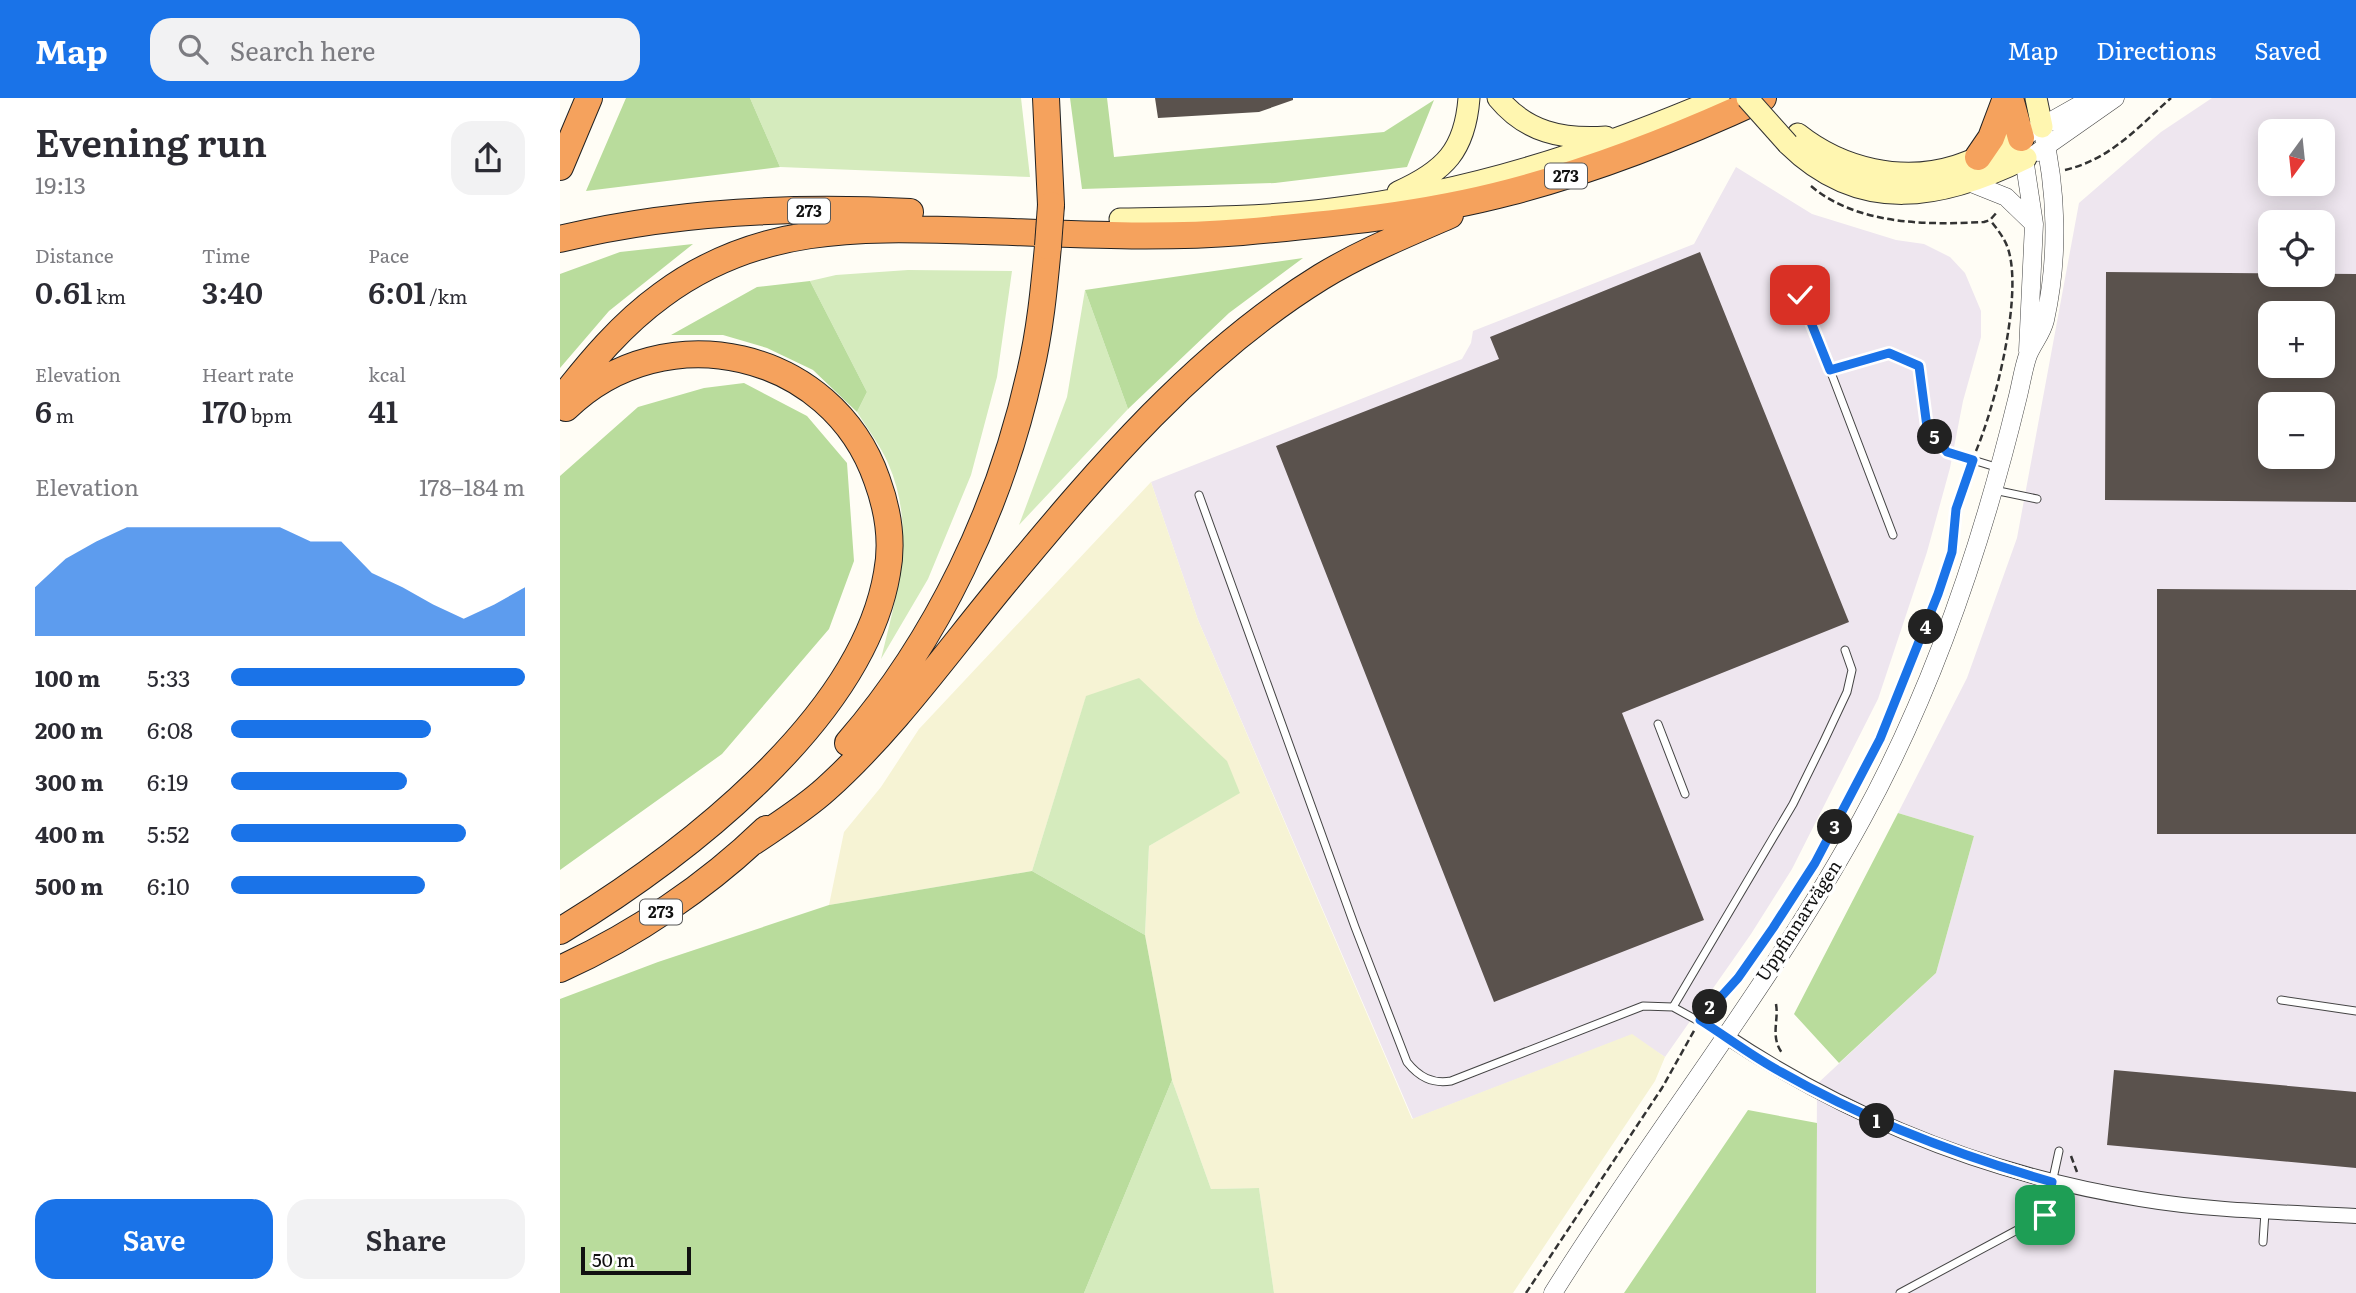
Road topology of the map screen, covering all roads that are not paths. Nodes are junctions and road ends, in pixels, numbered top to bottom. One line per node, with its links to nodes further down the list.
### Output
1 (589, 98): 16 (highway)
2 (1046, 98): 36 (highway, bridge)
3 (1469, 98): 19 (main road)
4 (1498, 98): 12 (main road, 273)
5 (1719, 98): 12 (main road, 273)
6 (1747, 98): 13 (main road, bridge)
7 (1763, 98): 13 (main road); 18 (highway, 273)
8 (2008, 98): 14 (highway); 15 (highway)
9 (2036, 98): 14 (main road)
10 (2092, 98): 14 (street)
11 (2115, 98): 14 (street)
12 (1632, 135): 19 (main road, 273)
13 (1793, 139): 15 (main road); 17 (main road)
14 (2034, 143): 15 (main road); 17 (main road); 21 (street, Uppfinnarvägen); 24 (street, Uppfinnarvägen)
15 (1978, 157)
16 (560, 167)
17 (1971, 183): 21 (street)
18 (1507, 193): 26 (highway); 36 (highway, 273)
19 (1370, 204): 20 (main road, 273)
20 (1120, 219): 22 (highway, 273)
21 (2034, 223): 24 (street, Uppfinnarvägen)
22 (560, 239)
23 (1800, 295): 25 (lane)
24 (2028, 355): 28 (street, Uppfinnarvägen)
25 (1830, 370): 28 (lane); 32 (lane)
26 (560, 401)
27 (560, 414): 37 (highway)
28 (1999, 469): 29 (street, Uppfinnarvägen)
29 (1993, 490): 31 (lane); 42 (street, Uppfinnarvägen)
30 (1199, 495): 40 (lane)
31 (2037, 499)
32 (1893, 535)
33 (1845, 650): 40 (lane)
34 (1658, 724): 35 (lane)
35 (1685, 794)
36 (753, 842): 38 (highway, 273)
37 (560, 931)
38 (560, 970)
39 (2281, 1000): 41 (lane)
40 (1673, 1007): 42 (lane)
41 (2356, 1011)
42 (1724, 1035): 44 (street); 48 (street, Uppfinnarvägen)
43 (2059, 1151): 44 (lane)
44 (2052, 1182): 45 (street); 49 (lane)
45 (2265, 1211): 46 (street); 47 (lane)
46 (2356, 1216)
47 (2263, 1242)
48 (1553, 1293)
49 (1900, 1293)

